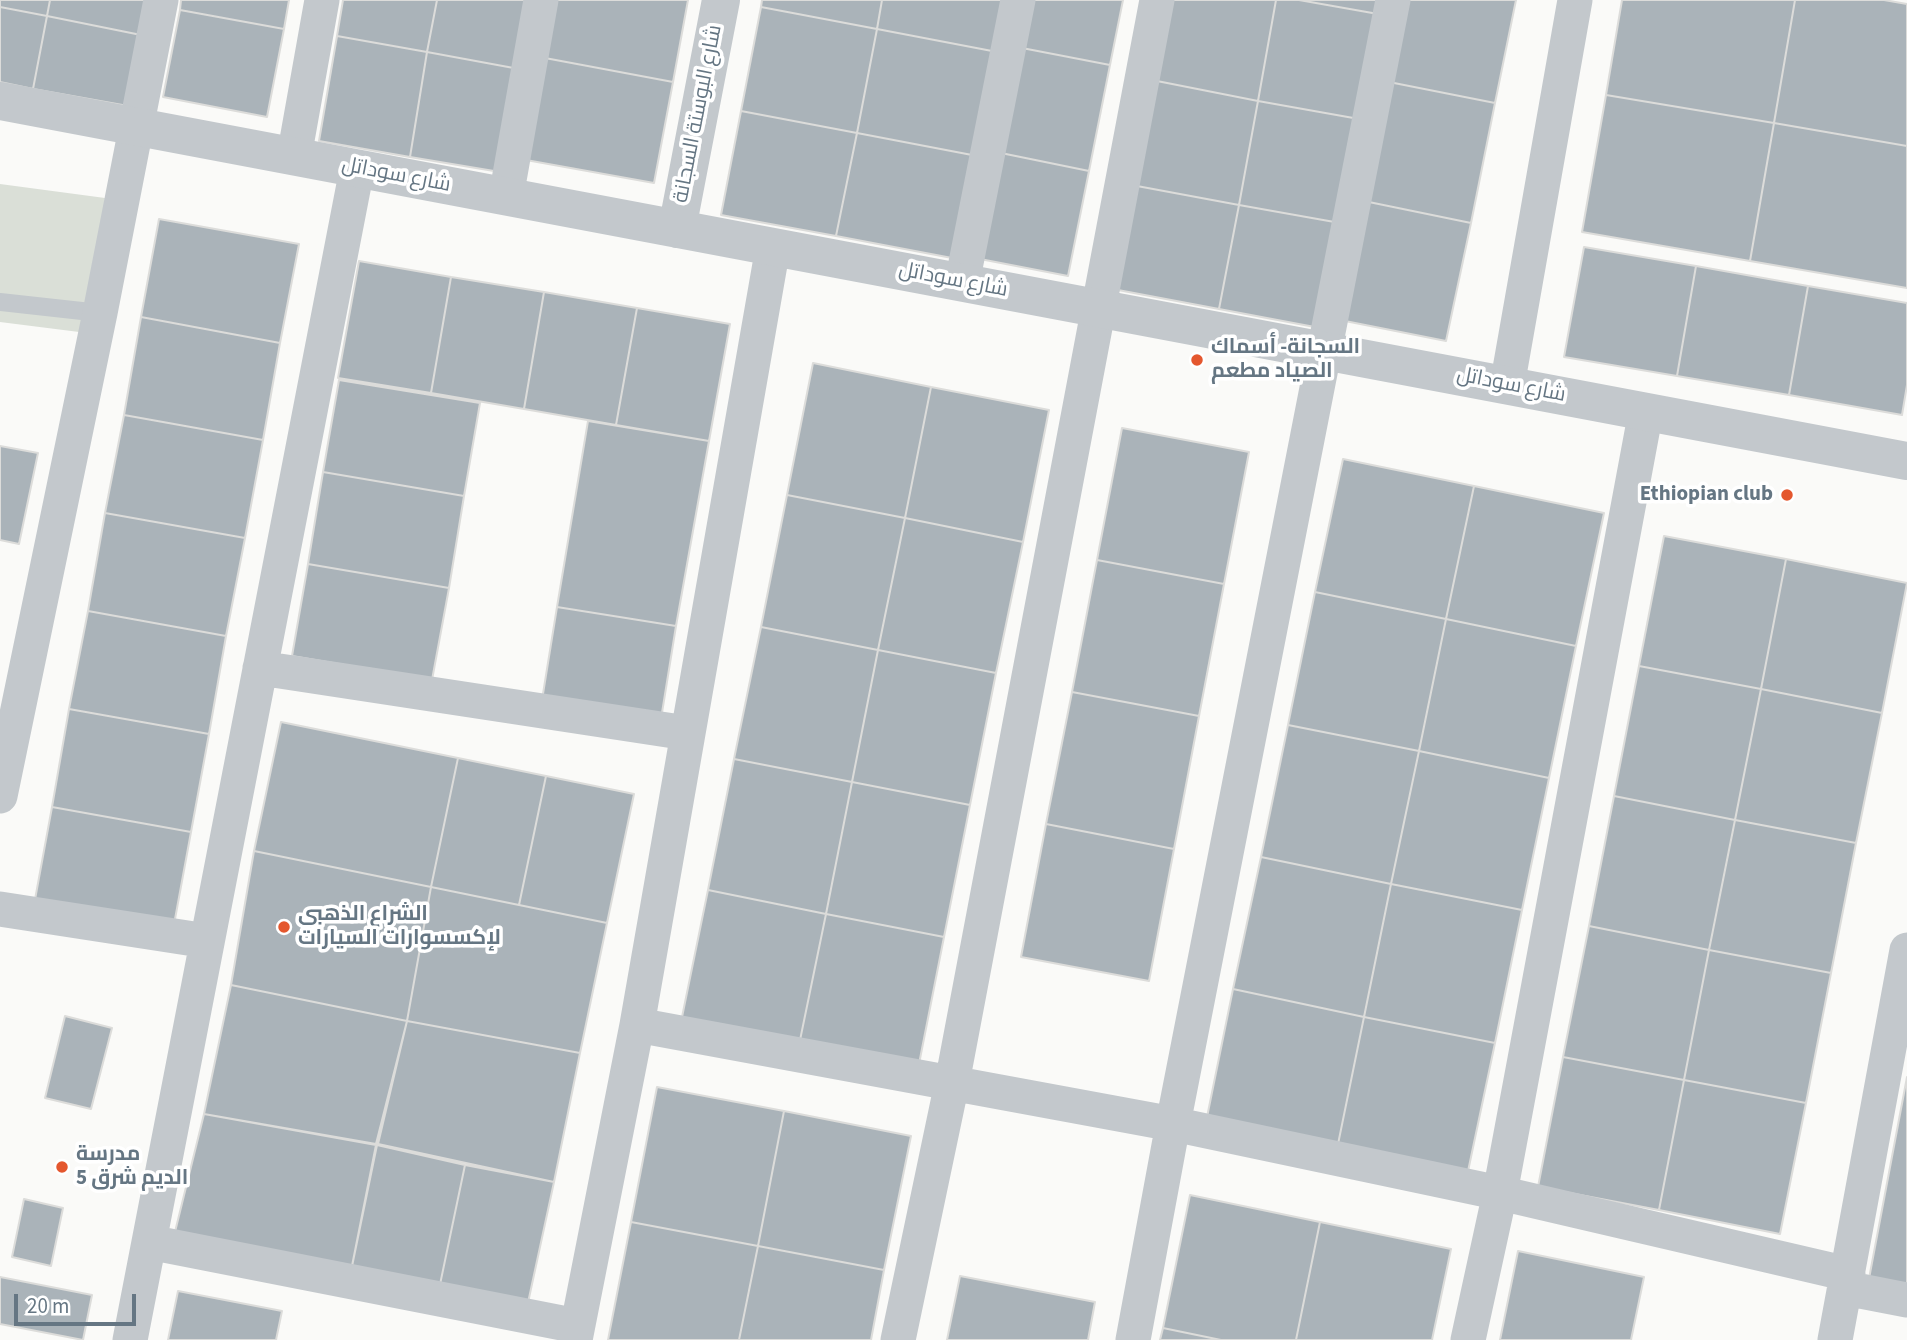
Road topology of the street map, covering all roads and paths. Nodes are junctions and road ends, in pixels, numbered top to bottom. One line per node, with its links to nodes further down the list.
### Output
1 (161, 0): 10 (street)
2 (322, 0): 11 (street)
3 (541, 0): 13 (street)
4 (721, 0): 14 (street, شارع البوستة السجانة)
5 (1018, 0): 16 (street)
6 (1157, 0): 18 (street)
7 (1393, 0): 20 (street)
8 (1575, 0): 21 (street)
9 (0, 101): 10 (street, شارع سوداتل)
10 (137, 127): 11 (street, شارع سوداتل); 19 (street)
11 (294, 157): 12 (street, شارع سوداتل)
12 (357, 169): 13 (street, شارع سوداتل); 24 (street)
13 (506, 197): 14 (street, شارع سوداتل)
14 (677, 229): 15 (street, شارع سوداتل)
15 (773, 247): 16 (street, شارع سوداتل); 25 (street)
16 (962, 283): 18 (street, شارع سوداتل)
17 (0, 302): 19 (lane)
18 (1098, 309): 20 (street, شارع سوداتل); 31 (street)
19 (100, 313): 26 (street)
20 (1325, 351): 21 (street, شارع سوداتل); 32 (street)
21 (1507, 386): 22 (street, شارع سوداتل)
22 (1646, 411): 23 (street, شارع سوداتل); 33 (street)
23 (1907, 461)
24 (260, 668): 25 (street); 28 (street)
25 (687, 733): 30 (street)
26 (0, 796)
27 (0, 909): 28 (street)
28 (207, 941): 34 (street)
29 (1907, 950): 35 (street)
30 (637, 1026): 31 (street); 37 (street)
31 (952, 1083): 32 (street); 39 (street)
32 (1173, 1124): 33 (street); 40 (street)
33 (1500, 1193): 35 (street); 41 (street)
34 (149, 1242): 37 (street); 38 (street)
35 (1846, 1281): 36 (street); 42 (street)
36 (1907, 1300)
37 (576, 1333)
38 (130, 1340)
39 (898, 1340)
40 (1133, 1340)
41 (1468, 1340)
42 (1835, 1340)

